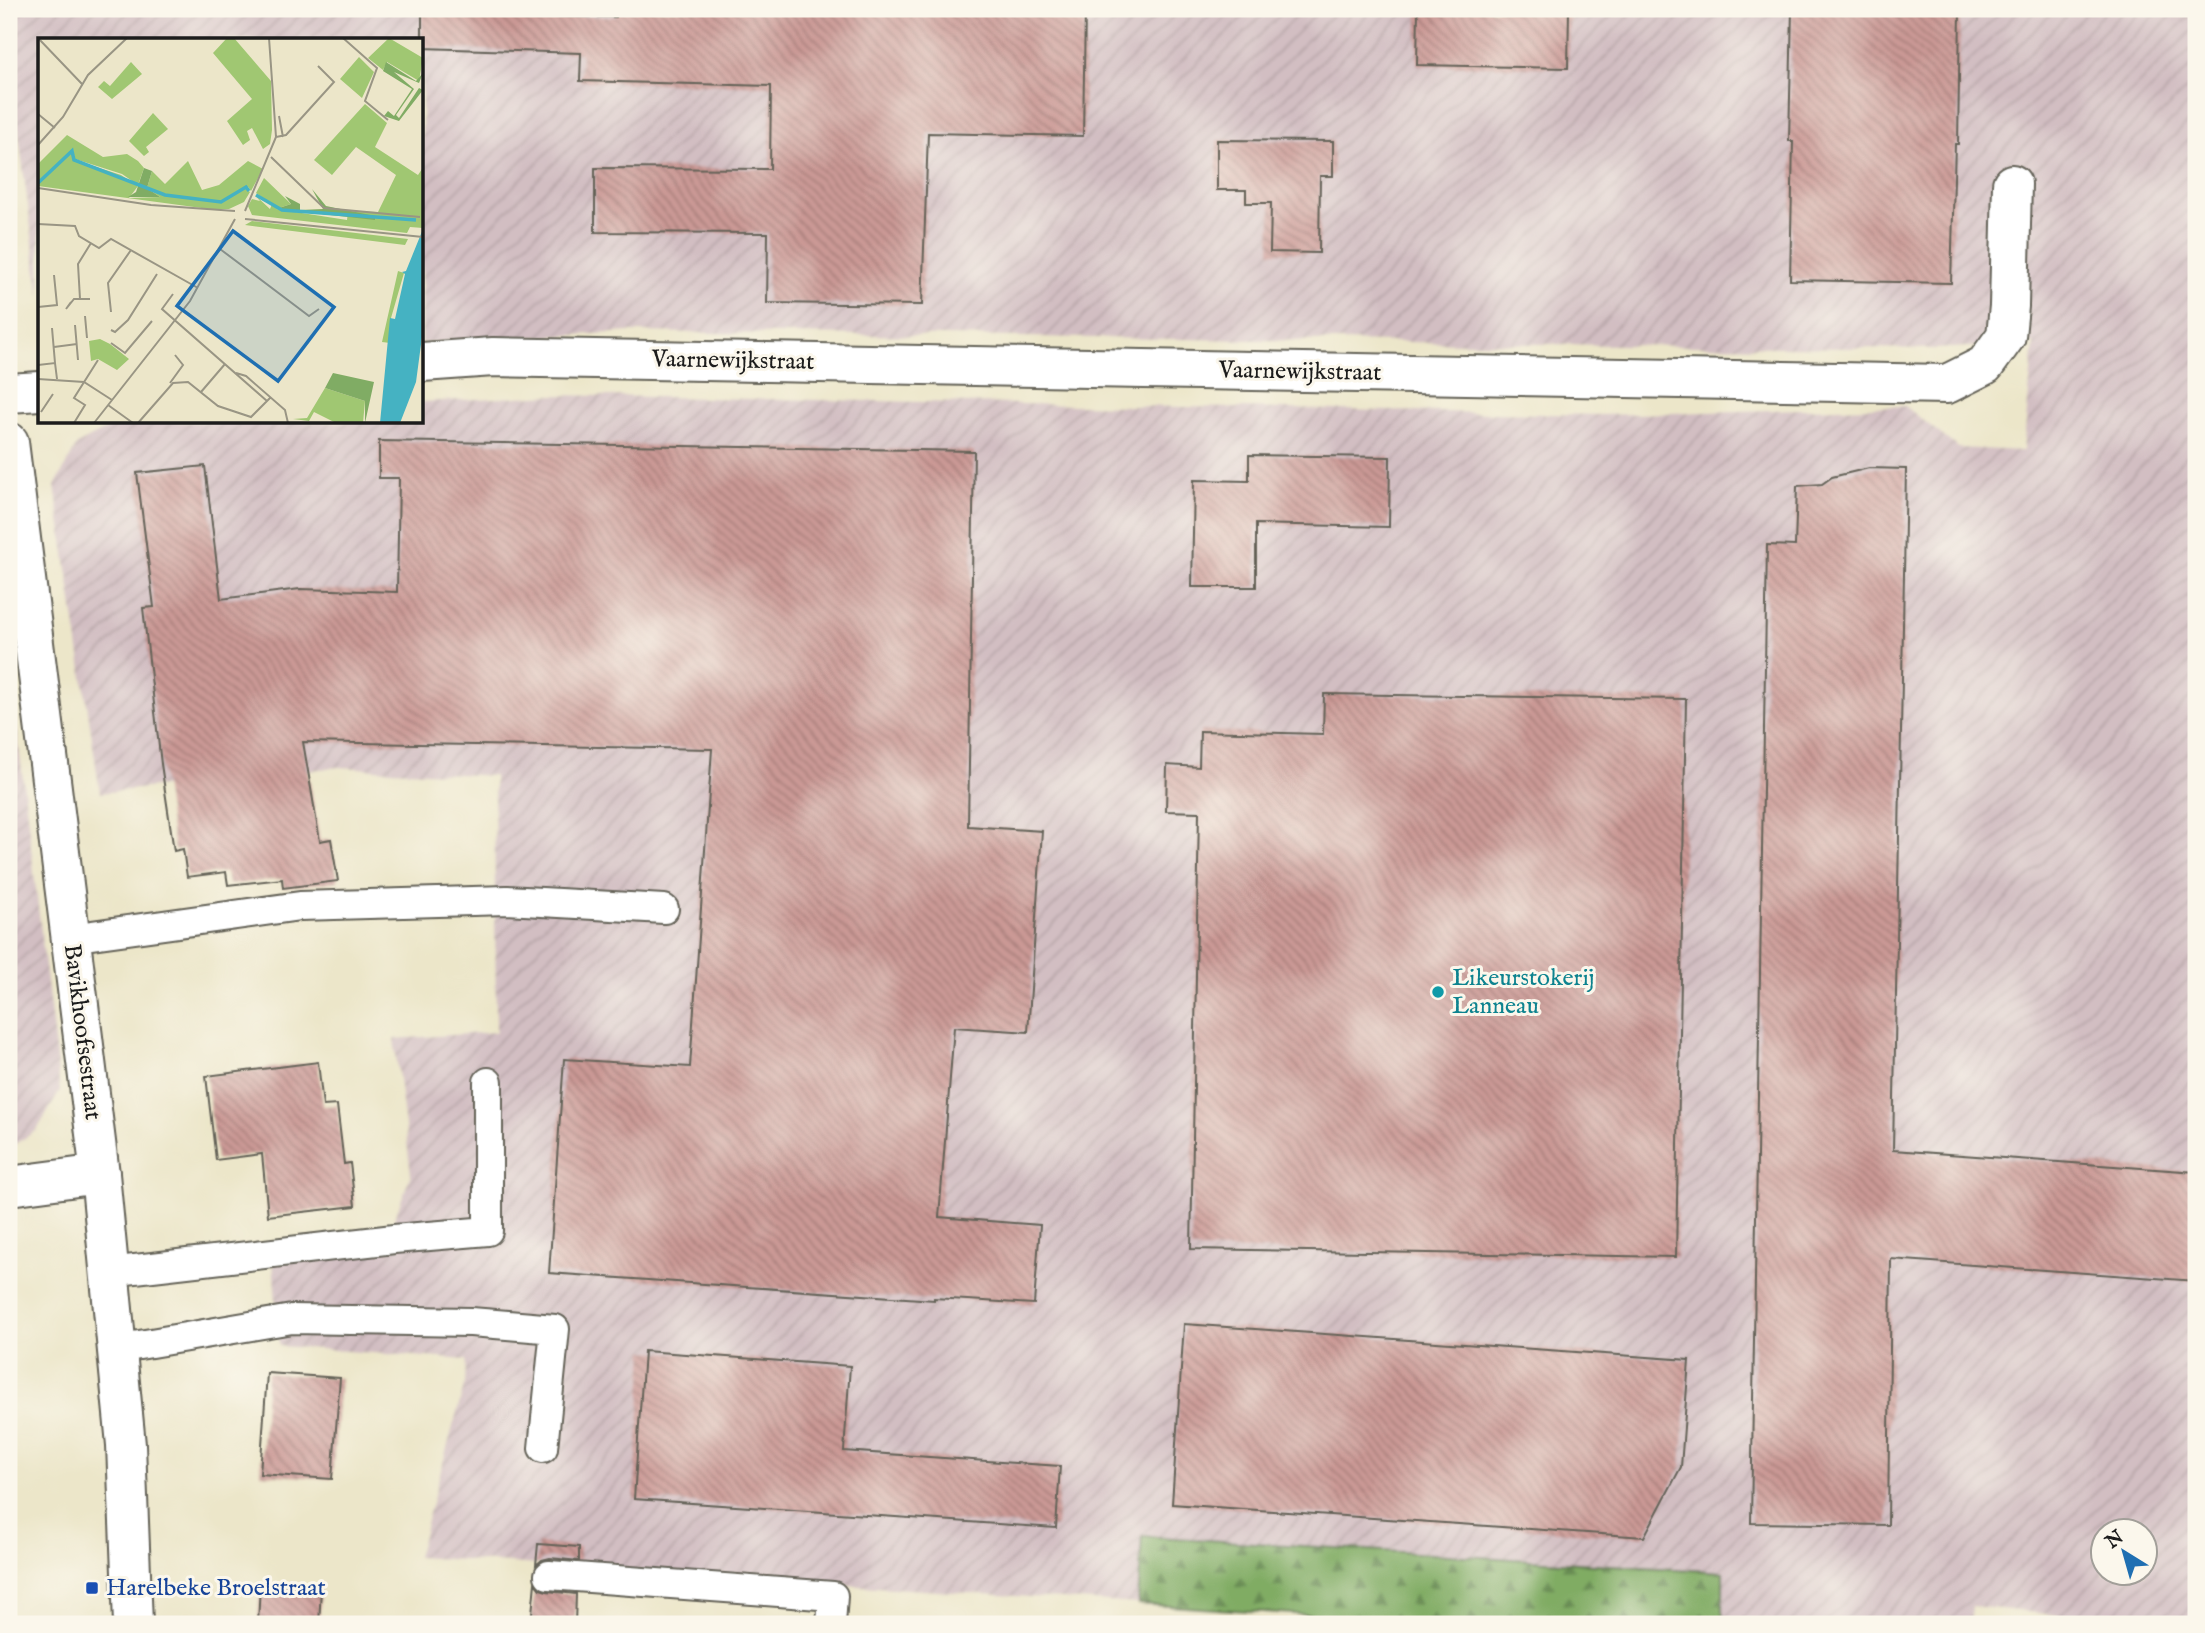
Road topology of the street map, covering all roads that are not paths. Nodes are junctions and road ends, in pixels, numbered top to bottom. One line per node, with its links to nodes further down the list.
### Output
1 (2012, 184): 2 (street, Vaarnewijkstraat)
2 (424, 362)
3 (38, 391): 4 (street)
4 (9, 393)
5 (9, 442): 7 (street, Bavikhoofsestraat)
6 (664, 909): 7 (lane)
7 (70, 938): 9 (street, Bavikhoofsestraat)
8 (488, 1082): 11 (lane)
9 (100, 1174): 10 (street); 11 (street, Bavikhoofsestraat)
10 (9, 1186)
11 (109, 1272): 12 (street, Bavikhoofsestraat)
12 (116, 1349): 13 (lane); 15 (street, Bavikhoofsestraat)
13 (543, 1448)
14 (549, 1575): 16 (lane)
15 (133, 1624)
16 (831, 1624)

